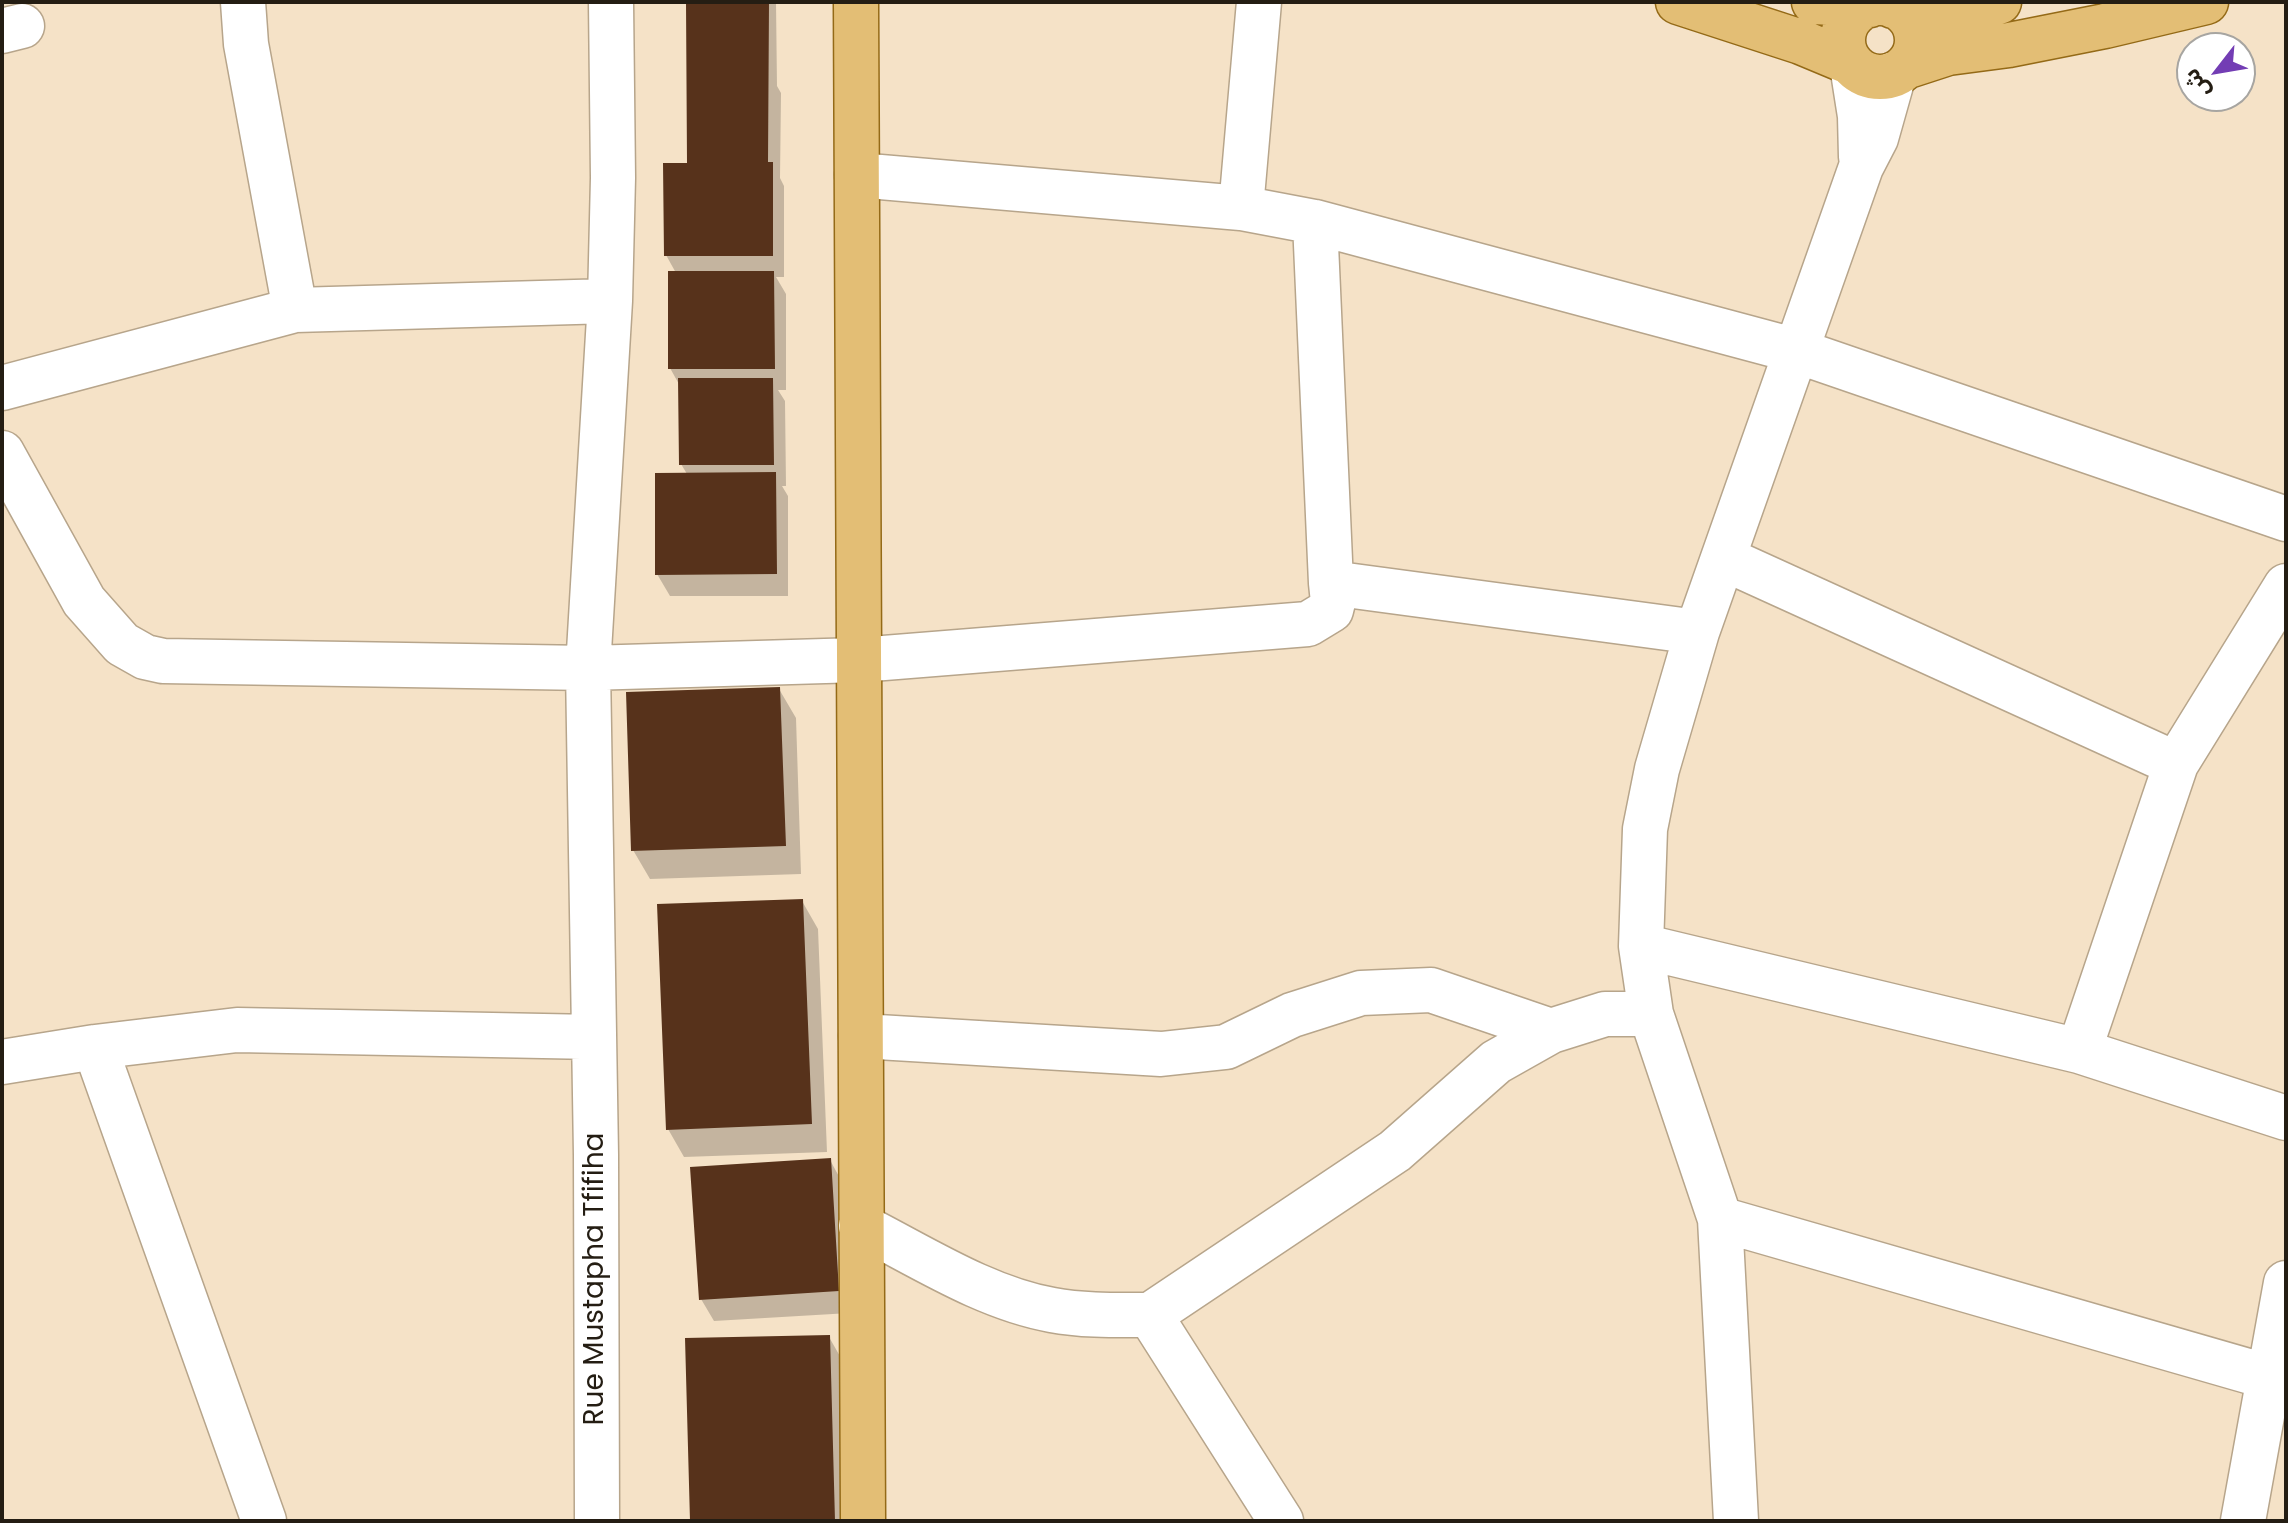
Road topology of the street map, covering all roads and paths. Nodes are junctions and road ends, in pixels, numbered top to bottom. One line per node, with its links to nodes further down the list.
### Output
1 (243, 2): 17 (street)
2 (611, 2): 16 (street)
3 (856, 2): 13 (main road)
4 (1259, 2): 14 (street)
5 (1678, 2): 10 (main road)
6 (1814, 2): 9 (main road)
7 (1999, 2): 9 (main road)
8 (2206, 2): 11 (main road)
9 (1881, 5): 10 (main road); 11 (main road)
10 (1851, 64): 11 (main road); 12 (street)
11 (1900, 71): 12 (street)
12 (1861, 167): 18 (street)
13 (857, 175): 14 (street); 26 (main road)
14 (1241, 208): 15 (street)
15 (1315, 222): 18 (street); 23 (street)
16 (610, 301): 17 (street); 27 (street, Rue Mustapha Tfifiha)
17 (295, 310): 19 (street)
18 (1797, 351): 21 (street); 22 (street)
19 (2, 388)
20 (2, 453): 27 (street)
21 (2286, 519)
22 (1723, 558): 25 (street); 28 (street)
23 (1331, 583): 25 (street); 26 (street)
24 (2286, 586): 28 (street)
25 (1697, 632): 29 (street)
26 (859, 660): 27 (street); 32 (main road)
27 (588, 668): 33 (street, Rue Mustapha Tfifiha)
28 (2176, 764): 35 (street)
29 (1641, 946): 30 (street); 35 (street)
30 (1651, 1014): 31 (street); 38 (street)
31 (1551, 1031): 32 (street); 41 (street)
32 (861, 1036): 39 (main road)
33 (594, 1037): 34 (street); 45 (street, Rue Mustapha Tfifiha)
34 (95, 1047): 36 (street); 44 (street)
35 (2079, 1051): 37 (street)
36 (2, 1062)
37 (2286, 1118)
38 (1720, 1219): 42 (street); 43 (street)
39 (861, 1226): 41 (street); 46 (main road)
40 (2286, 1283): 42 (street)
41 (1150, 1315): 47 (street)
42 (2278, 1379): 48 (street)
43 (1739, 1520)
44 (264, 1521)
45 (597, 1521)
46 (863, 1521)
47 (1281, 1521)
48 (2243, 1521)

